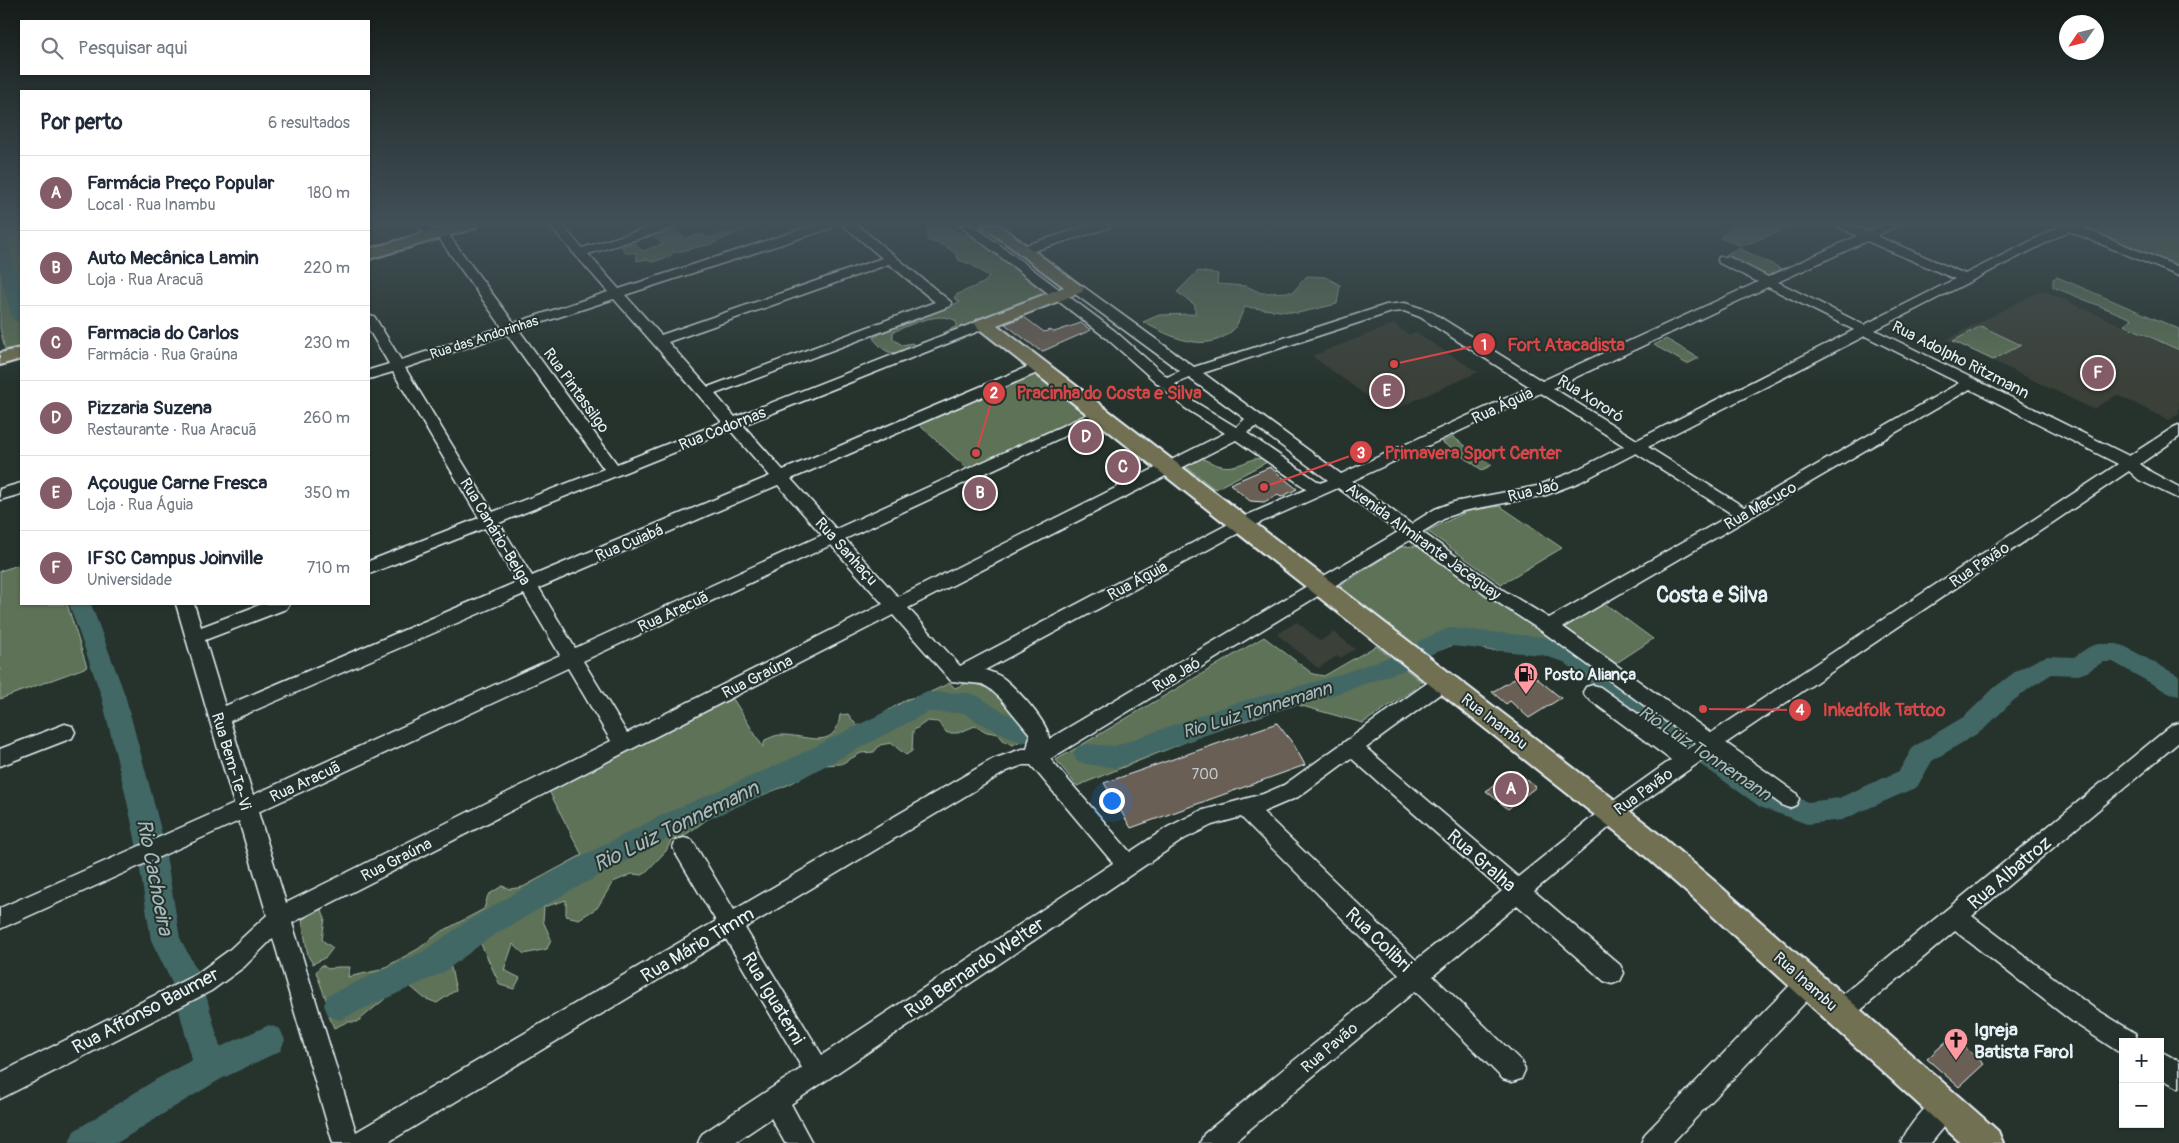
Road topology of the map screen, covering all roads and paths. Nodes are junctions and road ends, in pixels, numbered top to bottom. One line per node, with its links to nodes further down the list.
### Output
1 (470, 278): 17 (street, Rua Pintassilgo)
2 (602, 278): 13 (street, Rua Sanhaçu)
3 (664, 278): 13 (street, Rua das Andorinhas)
4 (835, 278): 19 (street)
5 (915, 278): 29 (street)
6 (1036, 278): 14 (street, Avenida Almirante Jaceguay)
7 (1063, 278): 12 (main road, Avenida Almirante Jaceguay)
8 (1761, 278): 11 (street, Rua Adolpho Ritzmann)
9 (1776, 278): 11 (street, Rua Águia)
10 (1965, 279): 18 (street, Rua Jaó)
11 (1768, 282): 18 (street, Rua Adolpho Ritzmann); 28 (street, Rua Águia)
12 (1076, 288): 14 (main road, Rua Codornas); 24 (street, Avenida Almirante Jaceguay)
13 (616, 294): 17 (street, Rua das Andorinhas); 19 (street, Rua Sanhaçu)
14 (1058, 295): 16 (main road, Rua Codornas); 26 (street, Avenida Almirante Jaceguay)
15 (370, 321): 22 (street, Rua Canário-Belga)
16 (984, 324): 23 (main road, Rua Inambu); 32 (street, Rua Codornas)
17 (510, 329): 22 (street, Rua das Andorinhas); 38 (street, Rua Pintassilgo)
18 (1865, 330): 27 (street, Rua Adolpho Ritzmann); 35 (street, Rua Jaó)
19 (658, 340): 29 (street, Rua Sanhaçu)
20 (20, 353): 21 (main road)
21 (0, 359)
22 (397, 366): 25 (street, Rua das Andorinhas); 46 (street, Rua Canário-Belga)
23 (1039, 367): 30 (main road, Rua Inambu); 39 (street, Rua Cuiabá)
24 (1191, 373): 26 (street, Rua Xororó); 28 (street, Rua Xororó); 31 (street, Avenida Almirante Jaceguay)
25 (370, 375)
26 (1164, 383): 34 (street, Avenida Almirante Jaceguay)
27 (1970, 383): 36 (street, Rua Adolpho Ritzmann); 45 (street, Rua Macuco)
28 (1542, 387): 35 (street, Rua Xororó); 40 (street, Rua Águia)
29 (705, 393): 32 (street, Rua Sanhaçu)
30 (1100, 414): 37 (main road, Rua Inambu); 49 (street, Rua Aracuã)
31 (1253, 418): 34 (street, Rua Graúna); 40 (street, Avenida Almirante Jaceguay)
32 (733, 424): 38 (street, Rua Codornas); 39 (street, Rua Sanhaçu)
33 (2179, 430): 36 (street, Rua Pavão)
34 (1235, 434): 37 (street, Rua Graúna); 42 (street, Avenida Almirante Jaceguay)
35 (1636, 447): 45 (street, Rua Xororó); 48 (street, Rua Jaó)
36 (2130, 463): 43 (street, Rua Adolpho Ritzmann); 67 (street, Rua Pavão)
37 (1168, 467): 47 (main road, Rua Inambu); 55 (street, Rua Graúna)
38 (614, 471): 46 (street, Rua Codornas)
39 (780, 477): 49 (street, Rua Sanhaçu); 51 (street, Rua Cuiabá)
40 (1339, 481): 42 (street, Rua Águia); 48 (street, Avenida Almirante Jaceguay)
41 (20, 488): 44 (street)
42 (1319, 490): 47 (street, Rua Águia)
43 (2179, 494)
44 (0, 495)
45 (1744, 514): 56 (street, Rua Macuco)
46 (489, 520): 50 (street, Rua Codornas); 51 (street, Rua Canário-Belga)
47 (1242, 524): 52 (main road, Rua Inambu); 59 (street, Rua Águia)
48 (1410, 532): 52 (street, Rua Jaó); 56 (street, Avenida Almirante Jaceguay)
49 (834, 537): 55 (street, Rua Sanhaçu); 58 (street, Rua Aracuã)
50 (370, 568)
51 (528, 585): 58 (street, Rua Canário-Belga); 62 (street, Rua Cuiabá)
52 (1322, 586): 60 (main road, Rua Inambu); 68 (street, Rua Jaó)
53 (185, 605): 57 (street, Rua Bem-Te-Vi)
54 (277, 605): 57 (street)
55 (896, 606): 59 (street, Rua Sanhaçu); 65 (street, Rua Graúna)
56 (1550, 627): 67 (street, Avenida Almirante Jaceguay)
57 (195, 637): 62 (street, Rua Bem-Te-Vi)
58 (572, 658): 65 (street, Rua Canário-Belga); 71 (street, Rua Aracuã)
59 (958, 676): 68 (street)
60 (1444, 681): 66 (street); 73 (main road, Rua Inambu)
61 (1593, 692): 67 (street, Avenida Almirante Jaceguay)
62 (219, 717): 71 (street, Rua Bem-Te-Vi)
63 (2179, 731): 77 (street, Rua Albatroz)
64 (65, 732): 69 (street)
65 (623, 744): 78 (street, Rua Graúna)
66 (1352, 748): 72 (street); 76 (street, Rua Gralha)
67 (1699, 751): 70 (street, Avenida Almirante Jaceguay); 73 (street, Rua Pavão)
68 (1036, 757): 75 (street); 80 (street, Rua Mário Timm)
69 (0, 758)
70 (1789, 799)
71 (246, 808): 78 (street, Rua Bem-Te-Vi); 79 (street, Rua Aracuã)
72 (1245, 808): 75 (street, Rua Bernardo Welter); 82 (street, Rua Colibri)
73 (1612, 813): 76 (street, Rua Pavão); 83 (main road, Rua Inambu)
74 (684, 847): 80 (street, Rua Iguatemi)
75 (1128, 865): 88 (street, Rua Bernardo Welter)
76 (1518, 891): 81 (street, Rua Gralha); 82 (street, Rua Pavão)
77 (1954, 917): 84 (street, Rua Albatroz); 85 (street)
78 (279, 918): 90 (street, Rua Affonso Baumer); 93 (street, Rua Bem-Te-Vi)
79 (0, 919)
80 (730, 925): 88 (street, Rua Iguatemi); 94 (street, Rua Mário Timm)
81 (1612, 973)
82 (1416, 975): 87 (street, Rua Colibri); 97 (street, Rua Pavão)
83 (1808, 983): 84 (main road, Rua Inambu); 98 (street)
84 (1840, 1012): 92 (main road, Rua Inambu)
85 (2120, 1038)
86 (2164, 1066): 89 (street)
87 (1512, 1070)
88 (818, 1072): 91 (street, Rua Bernardo Welter)
89 (2179, 1075)
90 (0, 1086)
91 (775, 1100): 95 (street, Rua Bernardo Welter); 96 (street)
92 (1945, 1106): 99 (street); 100 (main road, Rua Inambu)
93 (346, 1143)
94 (362, 1143)
95 (711, 1143)
96 (799, 1143)
97 (1213, 1143)
98 (1654, 1143)
99 (1914, 1143)
100 (1986, 1143)

